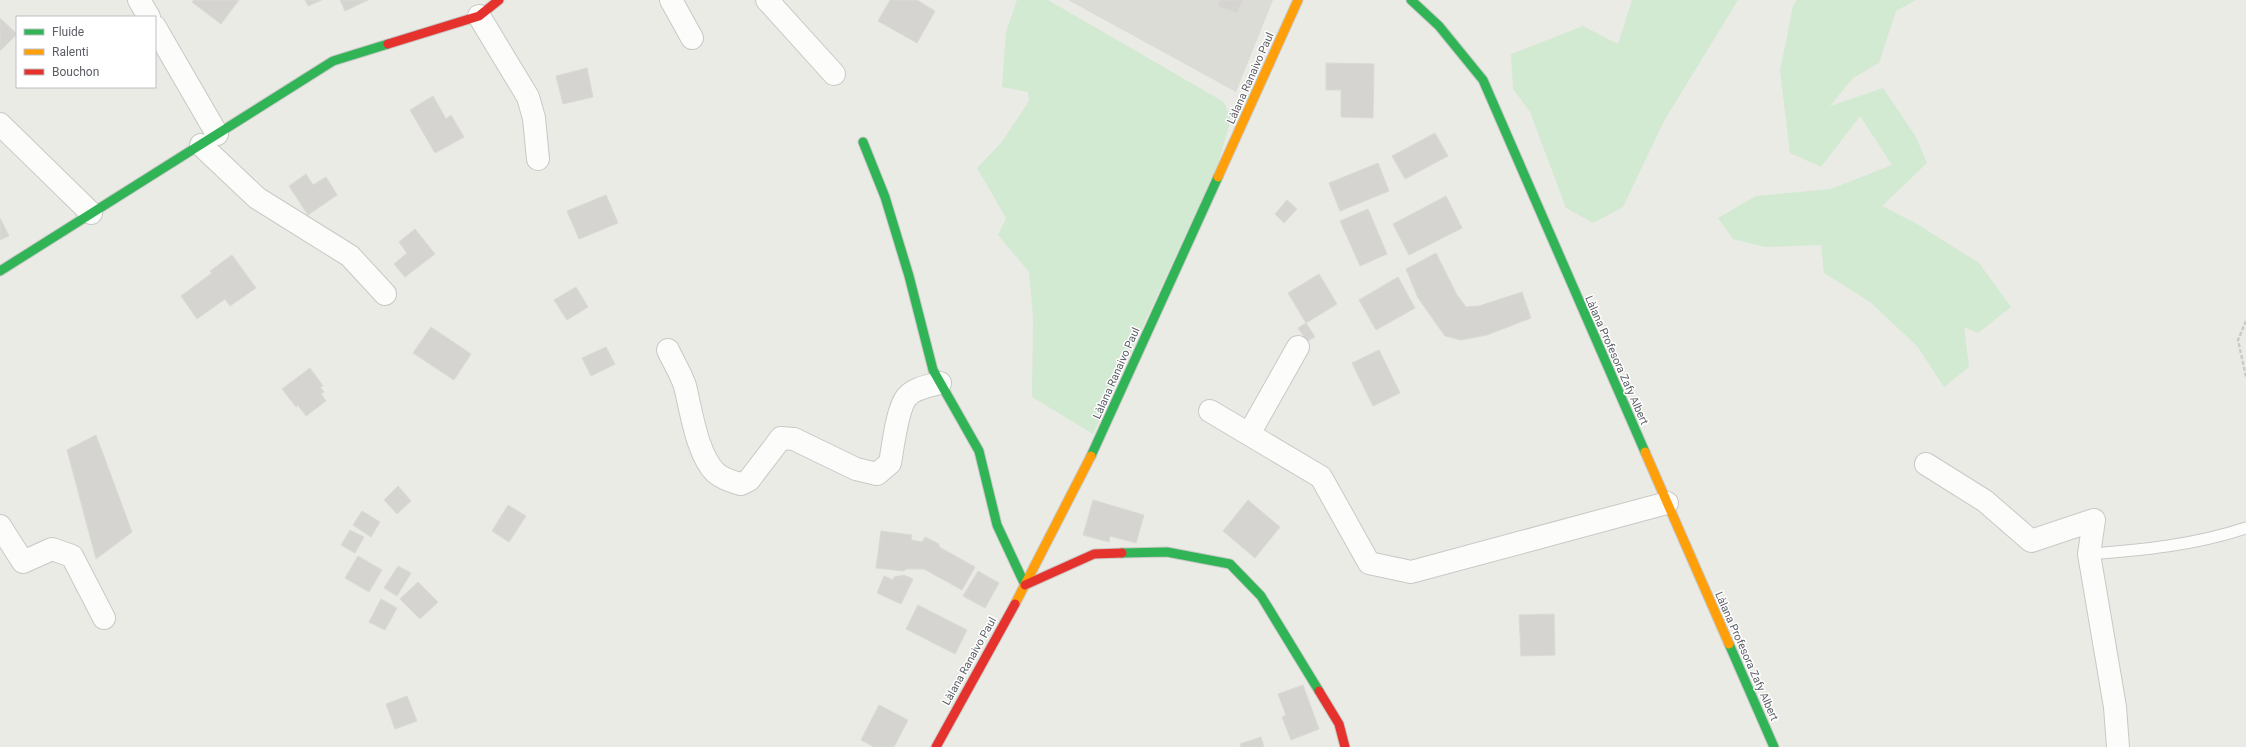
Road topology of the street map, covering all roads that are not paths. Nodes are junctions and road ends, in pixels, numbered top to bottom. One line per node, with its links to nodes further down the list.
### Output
1 (139, 0): 7 (street)
2 (499, 0): 8 (street)
3 (671, 0): 10 (street)
4 (766, 0): 11 (street)
5 (1298, 0): 29 (street, Làlana Ranaivo Paul)
6 (1411, 0): 25 (street, Làlana Profesora Zafy Albert)
7 (148, 16)
8 (479, 16): 13 (street); 15 (street)
9 (156, 29): 13 (street)
10 (692, 38)
11 (834, 74)
12 (0, 124): 16 (street)
13 (209, 139): 16 (street); 18 (street)
14 (863, 142): 21 (street)
15 (538, 159)
16 (92, 213): 17 (street)
17 (0, 271)
18 (385, 294)
19 (1298, 347): 23 (street)
20 (668, 350): 21 (street)
21 (940, 383): 29 (street)
22 (1210, 411): 23 (street)
23 (1249, 434): 25 (street)
24 (1926, 464): 28 (street)
25 (1667, 503): 33 (street, Làlana Profesora Zafy Albert)
26 (0, 526): 30 (street)
27 (2246, 528): 28 (lane)
28 (2089, 554): 34 (street)
29 (1025, 585): 31 (street, Làlana Ranaivo Paul); 32 (street)
30 (104, 618)
31 (936, 747)
32 (1345, 747)
33 (1774, 747)
34 (2118, 747)

